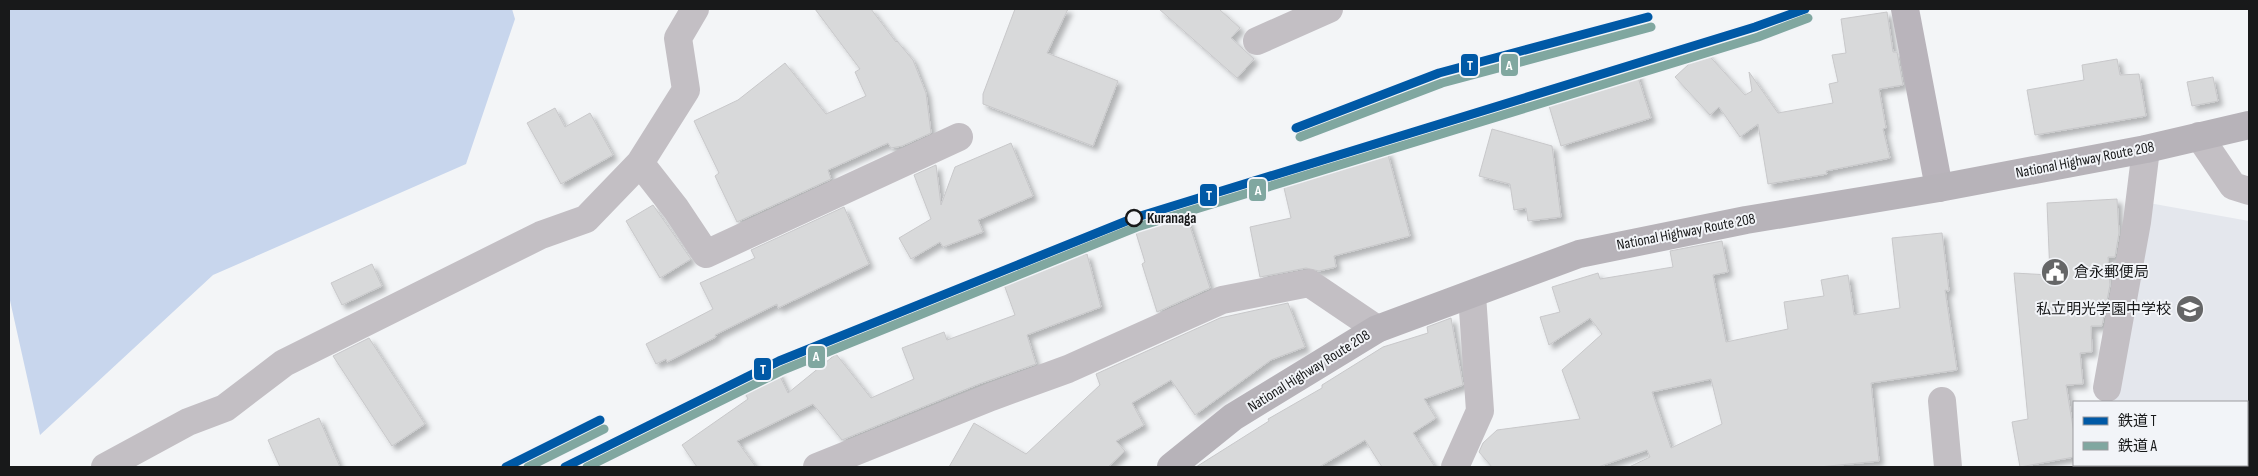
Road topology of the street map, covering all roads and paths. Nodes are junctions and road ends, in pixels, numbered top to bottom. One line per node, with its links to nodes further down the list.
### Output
1 (695, 9): 9 (street)
2 (1329, 9): 4 (street)
3 (1905, 9): 10 (street)
4 (1257, 40)
5 (2249, 125): 6 (highway, National Highway Route 208)
6 (2200, 136): 8 (highway, National Highway Route 208); 11 (street)
7 (958, 137): 9 (street)
8 (2146, 149): 10 (highway, National Highway Route 208); 14 (street)
9 (640, 164): 16 (street)
10 (1939, 188): 12 (highway, National Highway Route 208)
11 (2249, 191)
12 (1472, 295): 13 (highway, National Highway Route 208); 19 (street)
13 (1377, 329): 17 (street); 18 (highway, National Highway Route 208)
14 (2107, 388)
15 (1942, 401): 20 (street)
16 (105, 467)
17 (817, 467)
18 (1171, 467)
19 (1455, 467)
20 (1948, 467)

